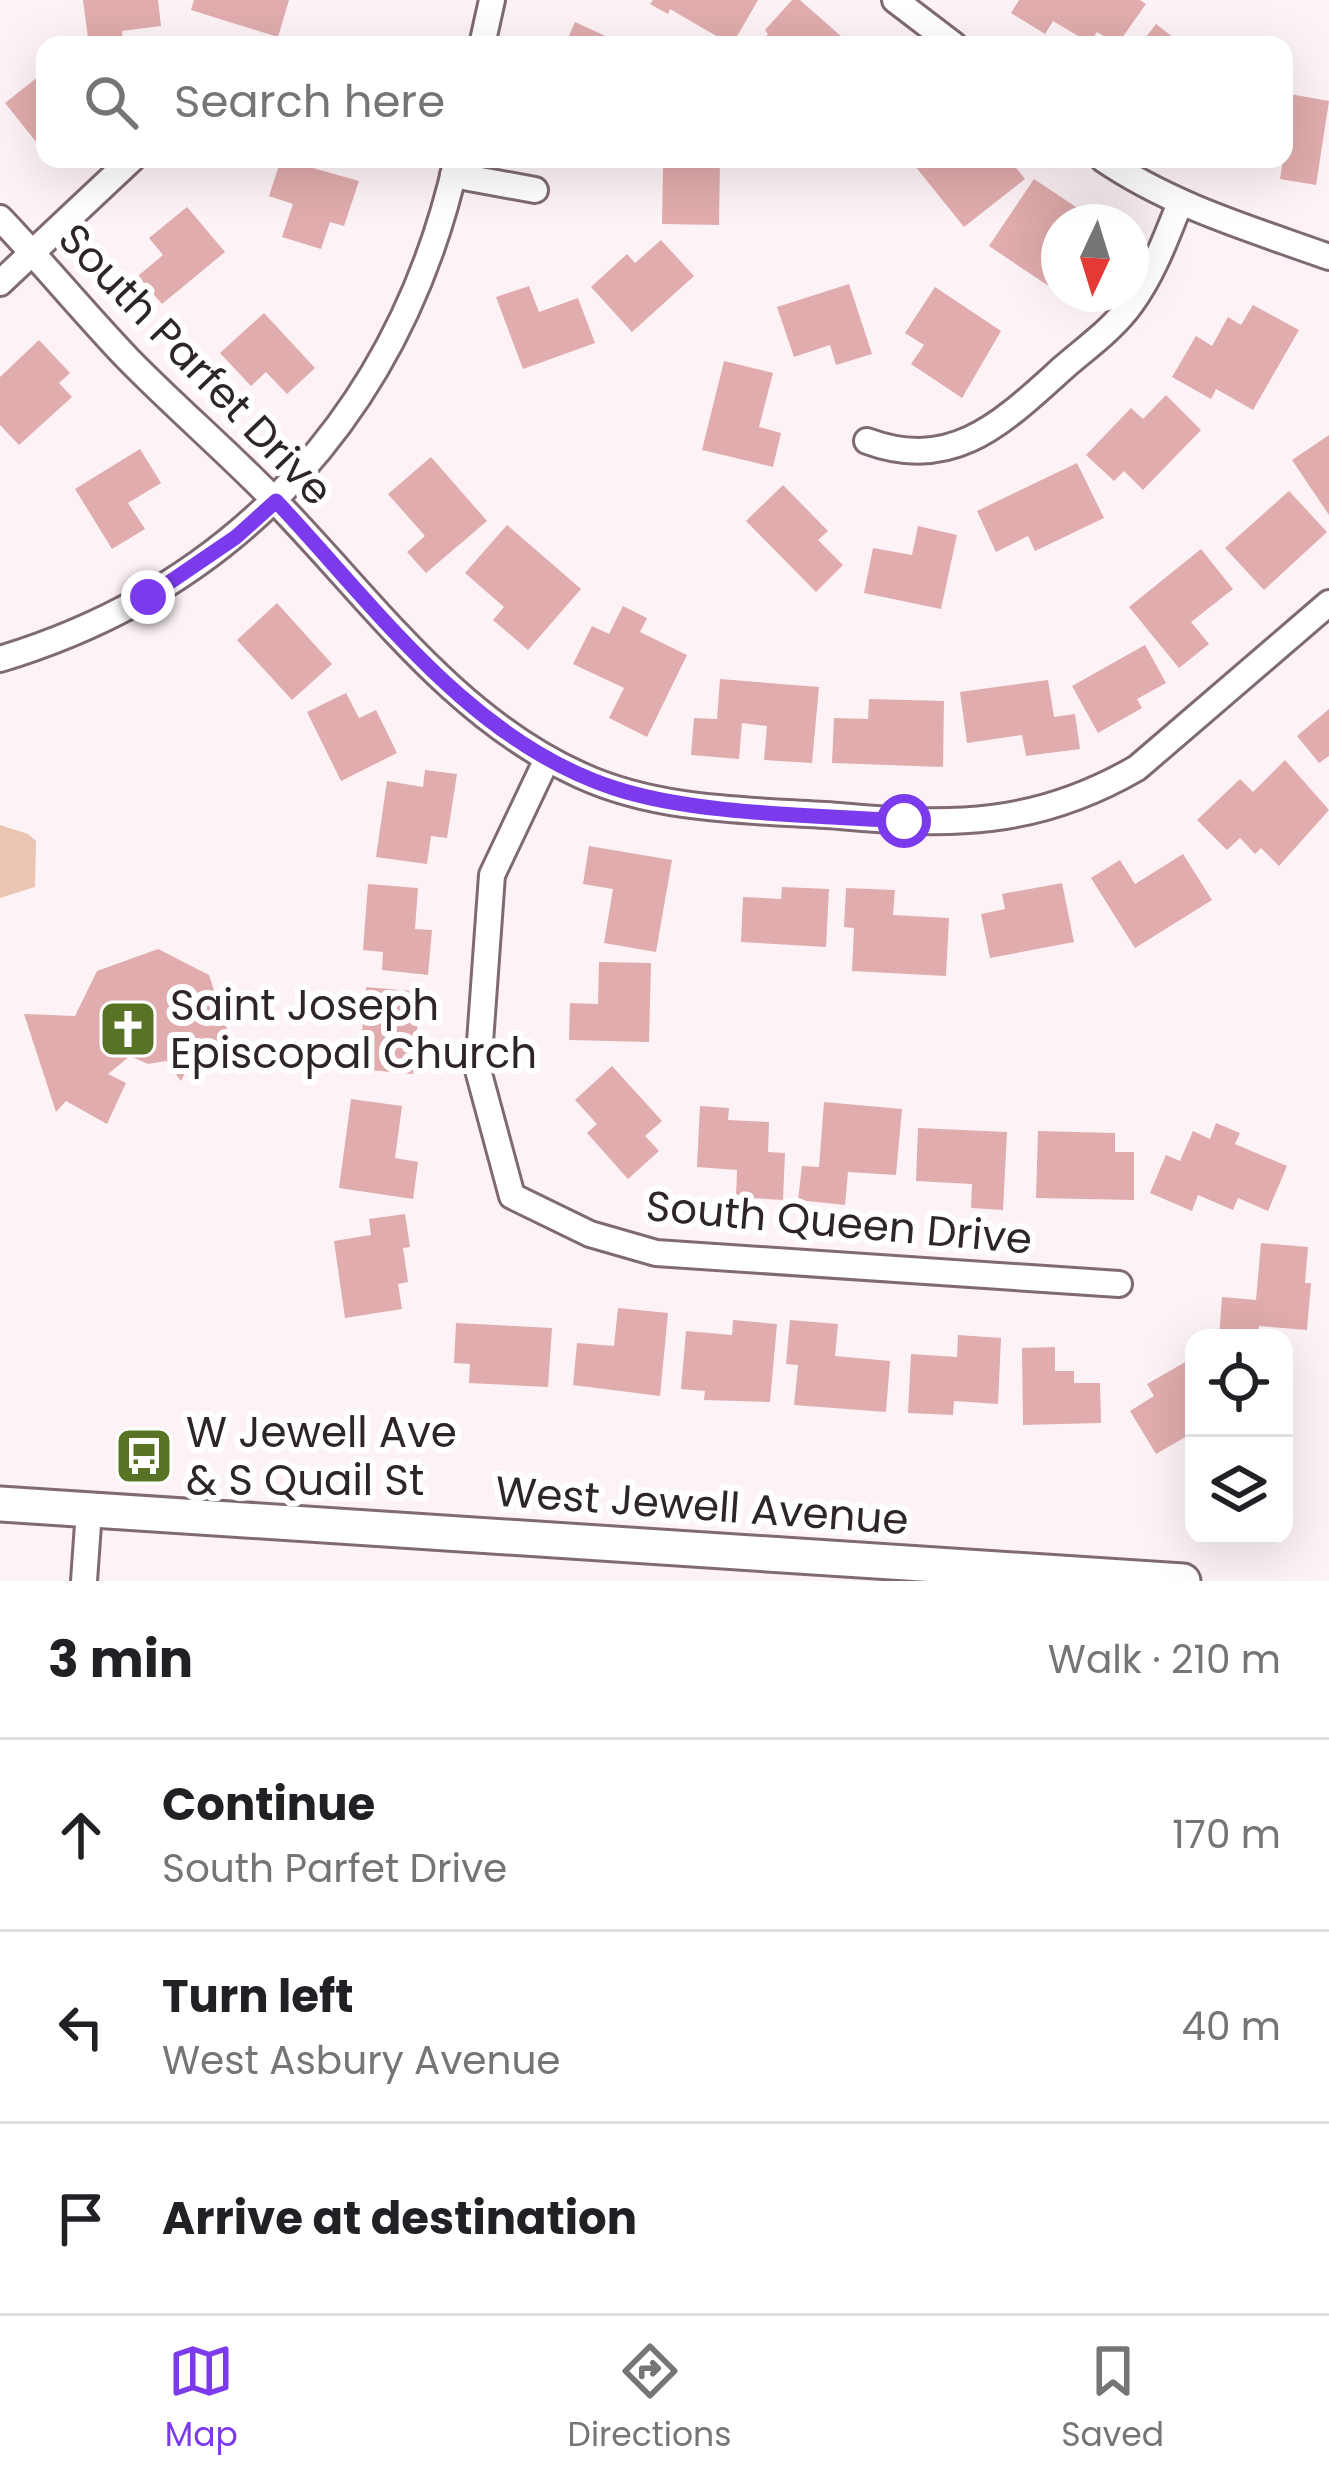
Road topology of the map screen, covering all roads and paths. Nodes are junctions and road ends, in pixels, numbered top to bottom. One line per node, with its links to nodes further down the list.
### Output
1 (492, 0): 3 (street)
2 (895, 0): 4 (street)
3 (484, 36)
4 (942, 36)
5 (122, 168): 12 (street)
6 (455, 168): 16 (street)
7 (458, 168): 9 (street)
8 (1116, 168): 10 (street)
9 (535, 190)
10 (1180, 203): 13 (street); 15 (street)
11 (0, 218): 12 (street, South Parfet Drive)
12 (33, 252): 14 (street); 16 (street, South Parfet Drive)
13 (1329, 257)
14 (0, 283)
15 (868, 441)
16 (276, 501): 18 (street); 19 (street, South Parfet Drive)
17 (1329, 603): 19 (street, South Parfet Drive)
18 (0, 659)
19 (547, 759): 20 (street, South Queen Drive)
20 (1119, 1284)
21 (0, 1504): 22 (main road, West Jewell Avenue)
22 (89, 1510): 23 (street); 24 (main road, West Jewell Avenue)
23 (84, 1581)
24 (1183, 1581)

